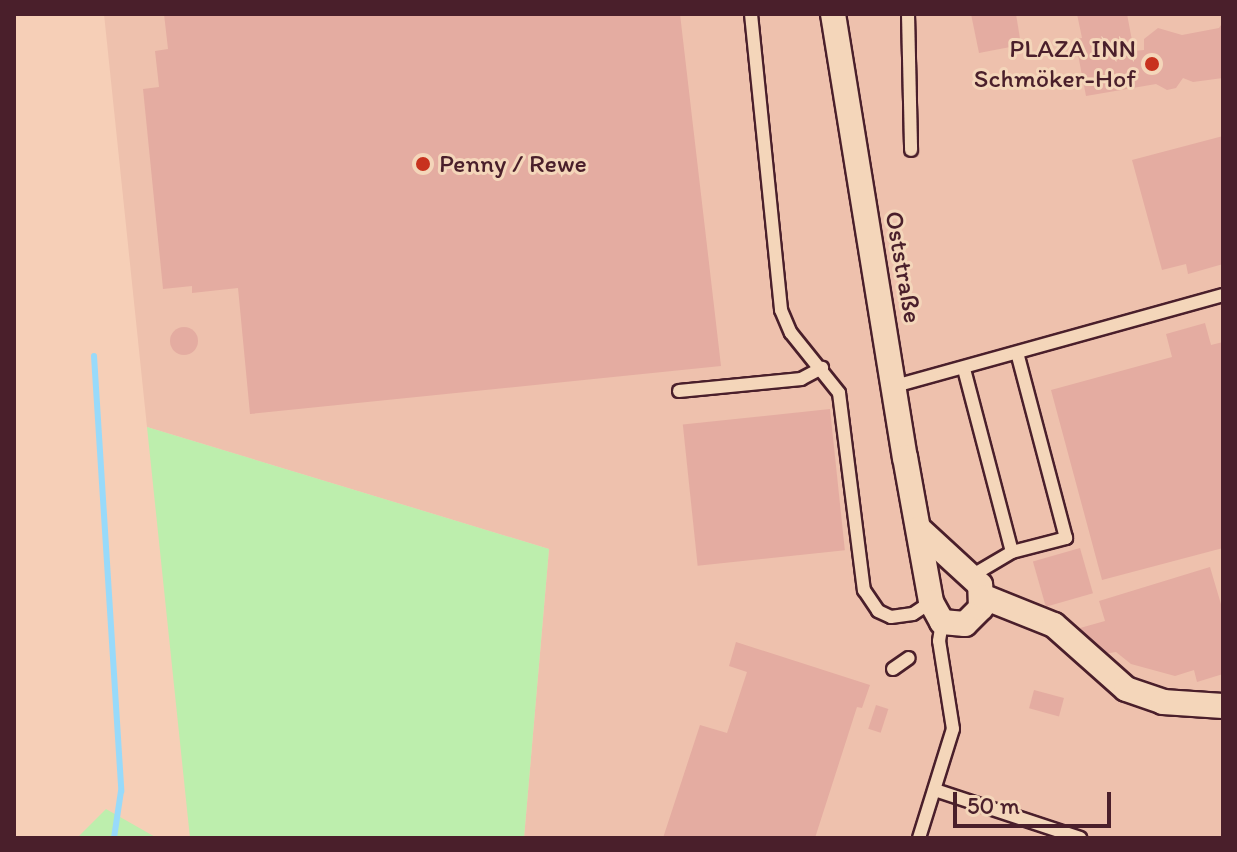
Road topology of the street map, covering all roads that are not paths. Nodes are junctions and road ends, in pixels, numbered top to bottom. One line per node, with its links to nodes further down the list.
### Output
1 (751, 14): 7 (lane)
2 (833, 14): 9 (street, Oststraße)
3 (908, 14): 4 (lane)
4 (911, 150)
5 (1223, 295): 6 (lane)
6 (1017, 353): 8 (lane); 12 (lane)
7 (822, 368): 10 (lane); 14 (lane)
8 (964, 369): 9 (lane); 12 (lane)
9 (895, 386): 11 (street, Oststraße)
10 (679, 391)
11 (919, 529): 13 (street); 14 (street, Oststraße)
12 (1012, 552): 13 (lane)
13 (978, 586): 14 (street); 17 (street)
14 (937, 612): 18 (lane)
15 (909, 658): 16 (lane)
16 (893, 669)
17 (1223, 706)
18 (935, 790): 19 (lane); 20 (lane)
19 (919, 838)
20 (1080, 838)

